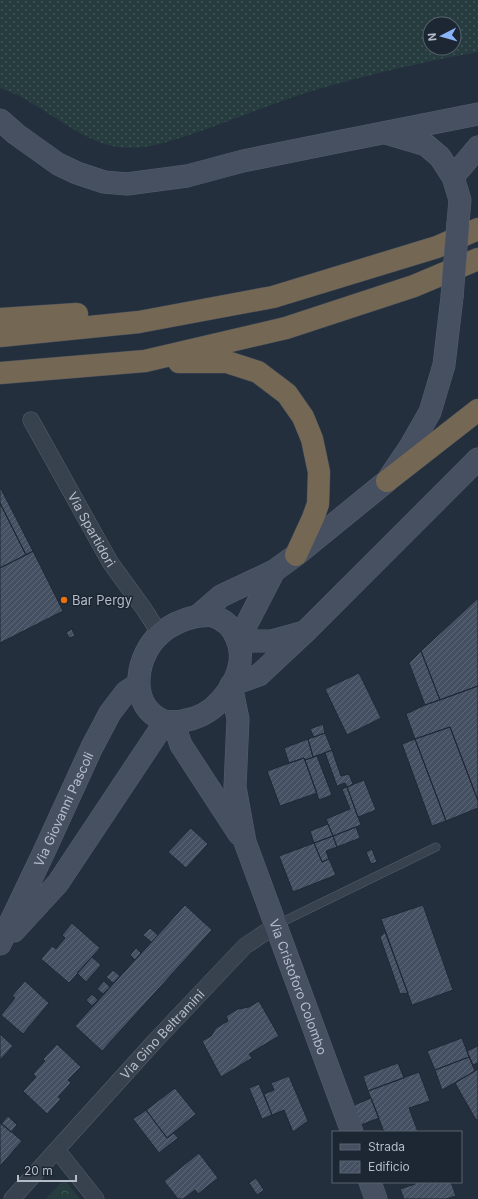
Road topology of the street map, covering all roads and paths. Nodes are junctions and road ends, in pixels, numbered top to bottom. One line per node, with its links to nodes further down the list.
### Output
1 (478, 114): 3 (street)
2 (0, 120): 3 (street)
3 (386, 133): 5 (street)
4 (478, 147): 5 (street)
5 (453, 177): 6 (street)
6 (468, 226): 8 (highway); 16 (street, bridge)
7 (478, 259): 11 (highway)
8 (274, 297): 9 (highway); 10 (highway)
9 (0, 319)
10 (0, 336)
11 (145, 361): 12 (highway); 17 (highway)
12 (0, 373)
13 (478, 410): 16 (highway)
14 (31, 420): 21 (street, Via Spartidori)
15 (478, 459): 20 (street)
16 (387, 481): 17 (street)
17 (296, 555): 18 (street)
18 (274, 571): 19 (street); 22 (street)
19 (198, 616): 21 (street); 22 (street)
20 (305, 632): 22 (street); 23 (street)
21 (160, 634): 24 (street)
22 (238, 641): 25 (street)
23 (259, 676): 25 (street); 26 (street)
24 (138, 684): 27 (street); 31 (street, Via Giovanni Pascoli)
25 (231, 685): 26 (street, Via Cristoforo Colombo); 27 (street)
26 (238, 719): 28 (street, Via Cristoforo Colombo)
27 (169, 722): 28 (street, Via Cristoforo Colombo); 32 (street, Via Giovanni Pascoli)
28 (244, 842): 30 (street, Via Cristoforo Colombo)
29 (436, 847): 30 (lane)
30 (275, 926): 33 (street, Via Cristoforo Colombo); 34 (street, Via Gino Beltramini)
31 (0, 944)
32 (0, 947)
33 (352, 1131)
34 (56, 1150): 36 (street, Via Gino Beltramini); 37 (street)
35 (370, 1183): 38 (street)
36 (12, 1199)
37 (96, 1199)
38 (376, 1199)

